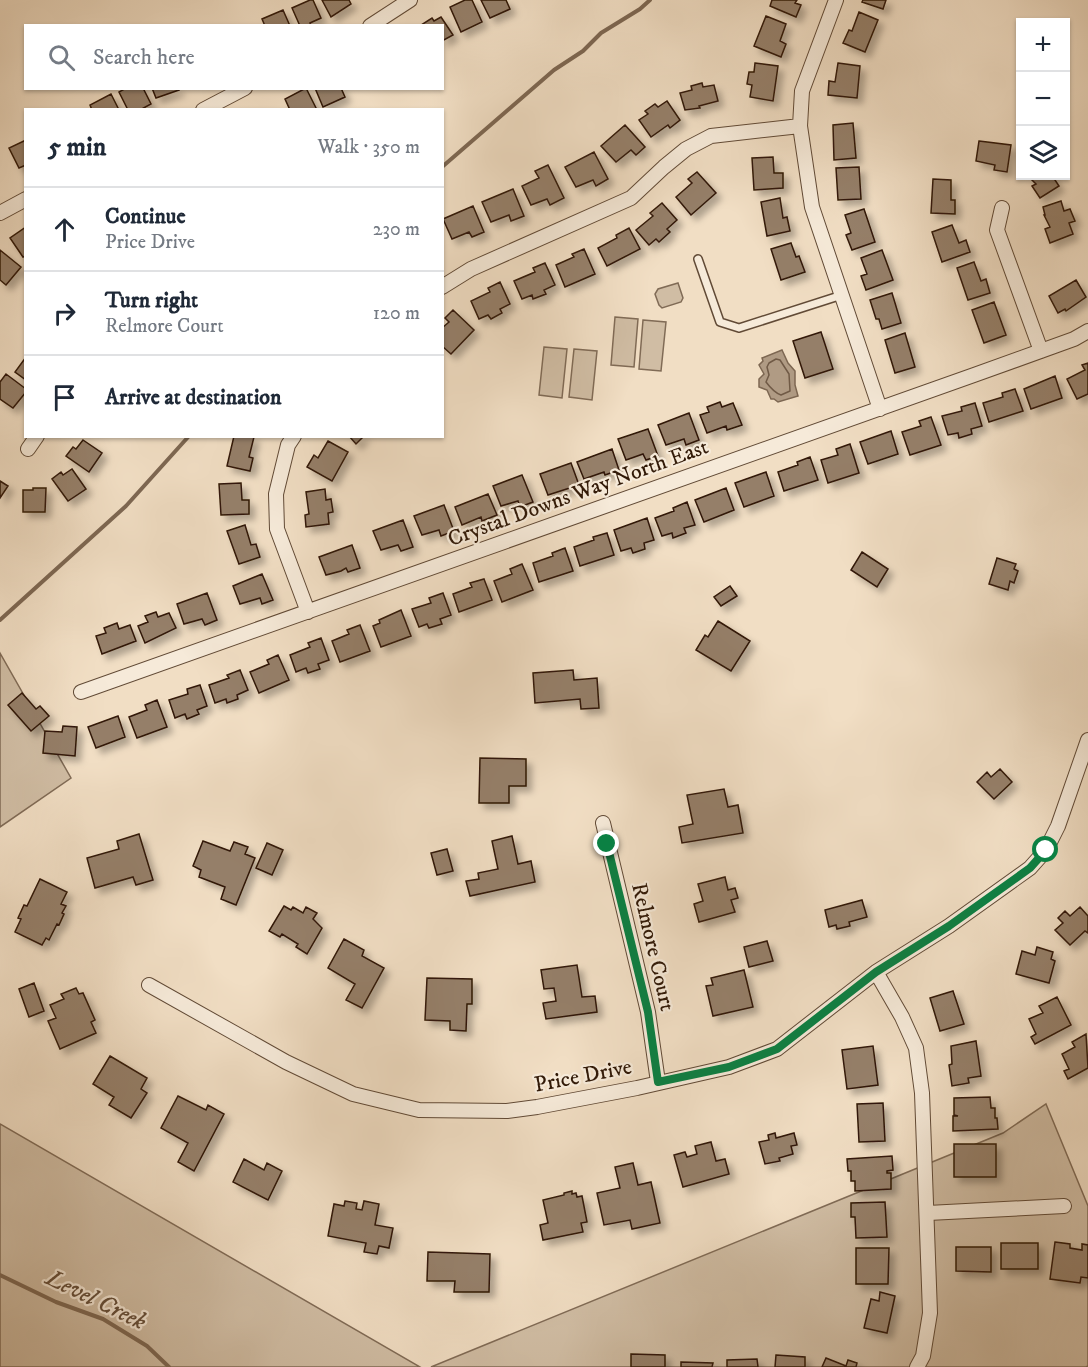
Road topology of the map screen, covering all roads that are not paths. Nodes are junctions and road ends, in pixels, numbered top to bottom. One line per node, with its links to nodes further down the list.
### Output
1 (410, 0): 3 (street)
2 (836, 0): 6 (street)
3 (373, 24)
4 (241, 90): 5 (street)
5 (207, 108)
6 (800, 126): 11 (street); 12 (street)
7 (24, 200): 9 (street)
8 (1002, 208): 14 (street)
9 (0, 213)
10 (698, 259): 12 (lane)
11 (444, 286)
12 (842, 295): 15 (street)
13 (1088, 332): 14 (street, Crystal Downs Way North East)
14 (1041, 351): 15 (street, Crystal Downs Way North East)
15 (880, 409): 19 (street, Crystal Downs Way North East)
16 (36, 438): 18 (street)
17 (293, 438): 19 (street)
18 (28, 449)
19 (308, 612): 20 (street, Crystal Downs Way North East)
20 (81, 692)
21 (1088, 740): 23 (street, Price Drive)
22 (603, 823): 25 (street, Relmore Court)
23 (876, 972): 25 (street, Price Drive); 27 (street)
24 (148, 985): 25 (street, Price Drive)
25 (658, 1082)
26 (1064, 1206): 27 (street)
27 (928, 1213): 28 (street)
28 (917, 1367)

